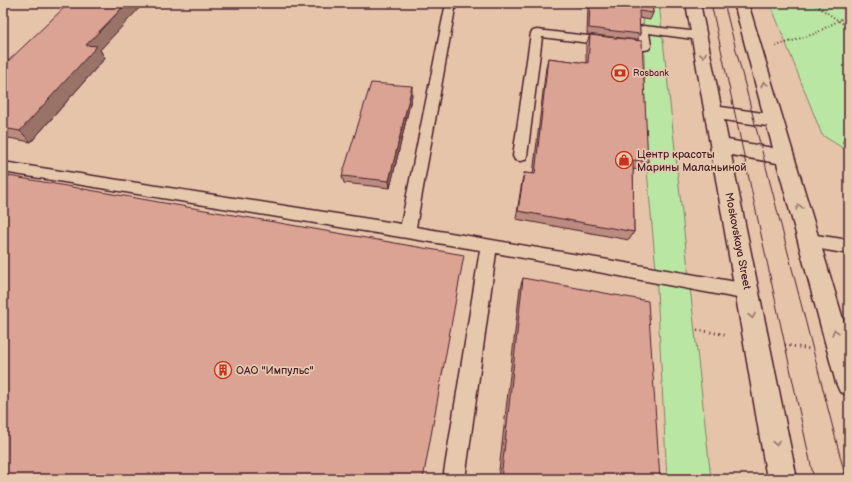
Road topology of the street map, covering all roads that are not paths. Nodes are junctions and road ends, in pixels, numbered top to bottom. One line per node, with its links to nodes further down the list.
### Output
1 (451, 3): 11 (lane)
2 (693, 3): 4 (street, Moskovskaya Street)
3 (741, 3): 6 (street, one-way to 3)
4 (700, 36): 5 (street, Moskovskaya Street, one-way to 5); 8 (lane)
5 (713, 112): 6 (street); 7 (street, Moskovskaya Street)
6 (775, 121): 9 (street)
7 (720, 146): 9 (street); 15 (street, Moskovskaya Street)
8 (520, 156)
9 (785, 156): 12 (street, one-way to 9)
10 (3, 167): 11 (lane)
11 (407, 232): 13 (lane)
12 (809, 241): 14 (lane); 16 (street, one-way to 12)
13 (490, 245): 15 (lane); 17 (lane)
14 (849, 247)
15 (748, 292): 18 (street, Moskovskaya Street, one-way to 18)
16 (849, 383)
17 (454, 479)
18 (782, 479)

